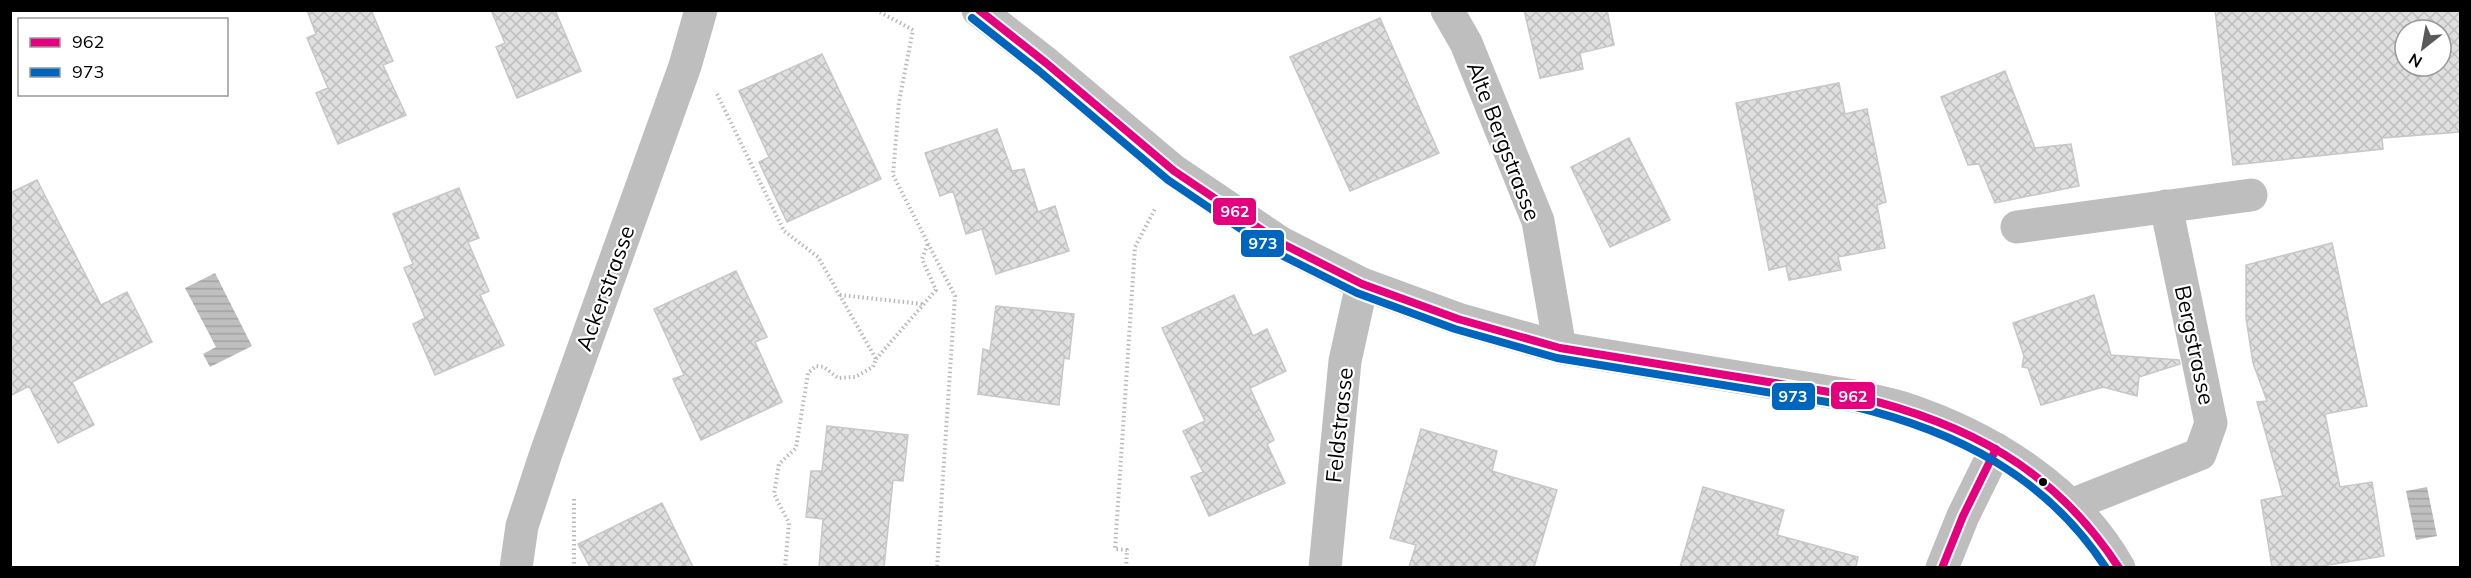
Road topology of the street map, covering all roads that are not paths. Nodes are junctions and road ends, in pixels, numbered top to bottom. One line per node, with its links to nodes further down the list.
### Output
1 (701, 10): 11 (street, Ackerstrasse)
2 (978, 10): 7 (street)
3 (1447, 10): 8 (street, Alte Bergstrasse)
4 (2251, 195): 5 (street)
5 (2166, 206): 6 (street); 10 (street, Bergstrasse)
6 (2017, 226)
7 (1362, 284): 8 (street); 12 (street, Feldstrasse)
8 (1560, 348): 9 (street)
9 (1996, 449): 10 (street); 13 (street)
10 (2071, 505): 14 (street)
11 (516, 567)
12 (1325, 567)
13 (1942, 567)
14 (2119, 567)

